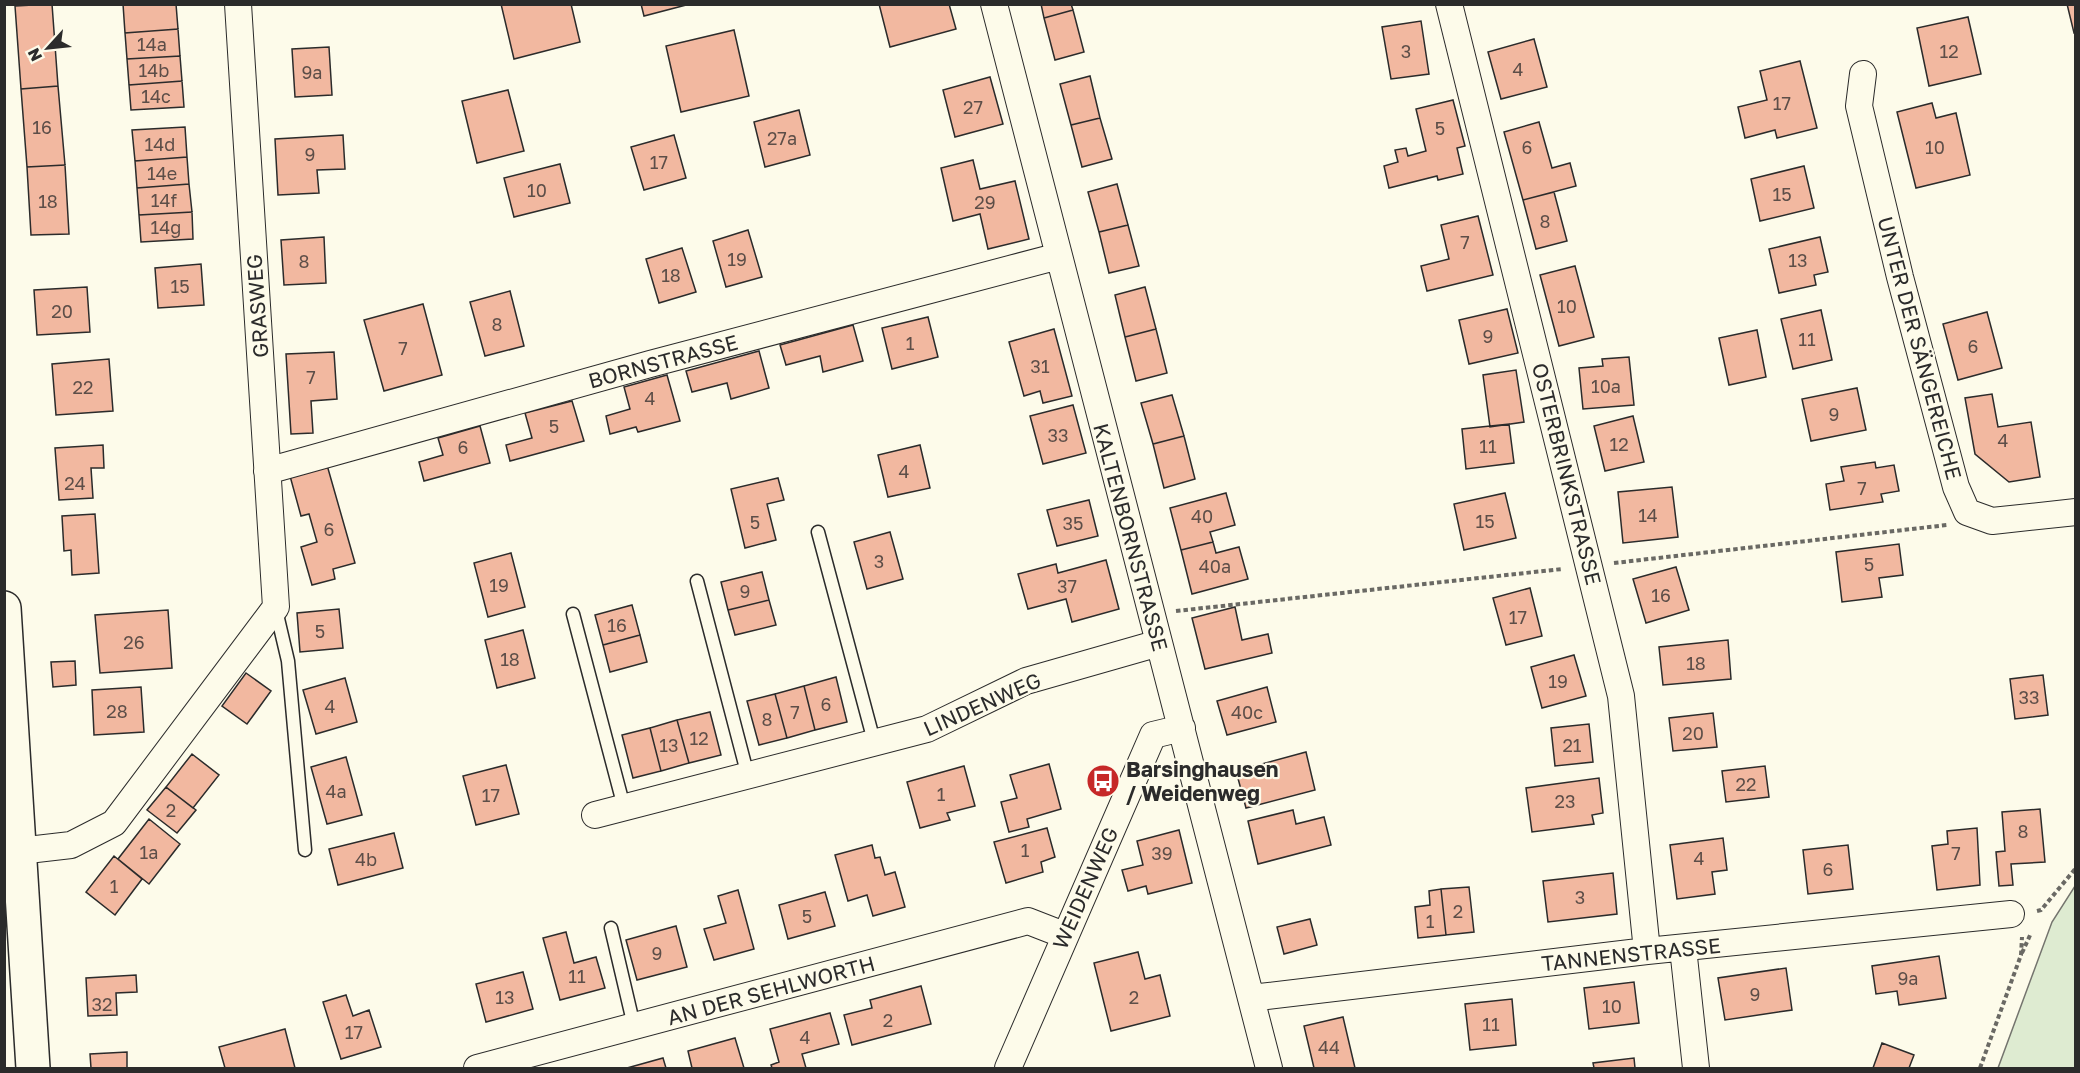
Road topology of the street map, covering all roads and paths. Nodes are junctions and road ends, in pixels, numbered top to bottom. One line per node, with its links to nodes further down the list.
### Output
1 (238, 4): 6 (street, GRASWEG)
2 (994, 4): 5 (street, KALTENBORNSTRASSE)
3 (1449, 4): 10 (street, OSTERBRINKSTRASSE)
4 (1863, 74): 7 (street, UNTER DER SÄNGEREICHE)
5 (1059, 256): 6 (street, BORNSTRASSE); 14 (street, KALTENBORNSTRASSE)
6 (267, 471): 12 (street, GRASWEG)
7 (1967, 512): 8 (street); 10 (path)
8 (2076, 512)
9 (818, 532): 18 (lane)
10 (1590, 566): 14 (path); 31 (street, OSTERBRINKSTRASSE)
11 (697, 581): 19 (lane)
12 (276, 607): 23 (lane, GRASWEG); 24 (street)
13 (4, 608): 20 (main road)
14 (1150, 613): 16 (street, KALTENBORNSTRASSE)
15 (573, 614): 21 (lane)
16 (1158, 643): 17 (street, KALTENBORNSTRASSE); 18 (street, LINDENWEG)
17 (1182, 728): 29 (street, WEIDENWEG); 32 (street, KALTENBORNSTRASSE)
18 (875, 745): 19 (street, LINDENWEG)
19 (748, 776): 21 (street, LINDENWEG)
20 (10, 782): 24 (main road)
21 (624, 807): 22 (street, LINDENWEG)
22 (595, 815)
23 (304, 850)
24 (19, 851): 26 (main road)
25 (2076, 868): 27 (path)
26 (13, 894): 34 (main road)
27 (2011, 914): 30 (street, TANNENSTRASSE); 39 (path)
28 (611, 928): 33 (lane)
29 (1064, 935): 33 (street, AN DER SEHLWORTH); 36 (street, WEIDENWEG)
30 (1683, 948): 31 (street, TANNENSTRASSE); 38 (street)
31 (1647, 951): 32 (street, TANNENSTRASSE)
32 (1251, 998): 37 (street, KALTENBORNSTRASSE)
33 (634, 1026): 35 (street, AN DER SEHLWORTH)
34 (33, 1068)
35 (477, 1068)
36 (1008, 1068)
37 (1269, 1068)
38 (1696, 1068)
39 (1980, 1068)

